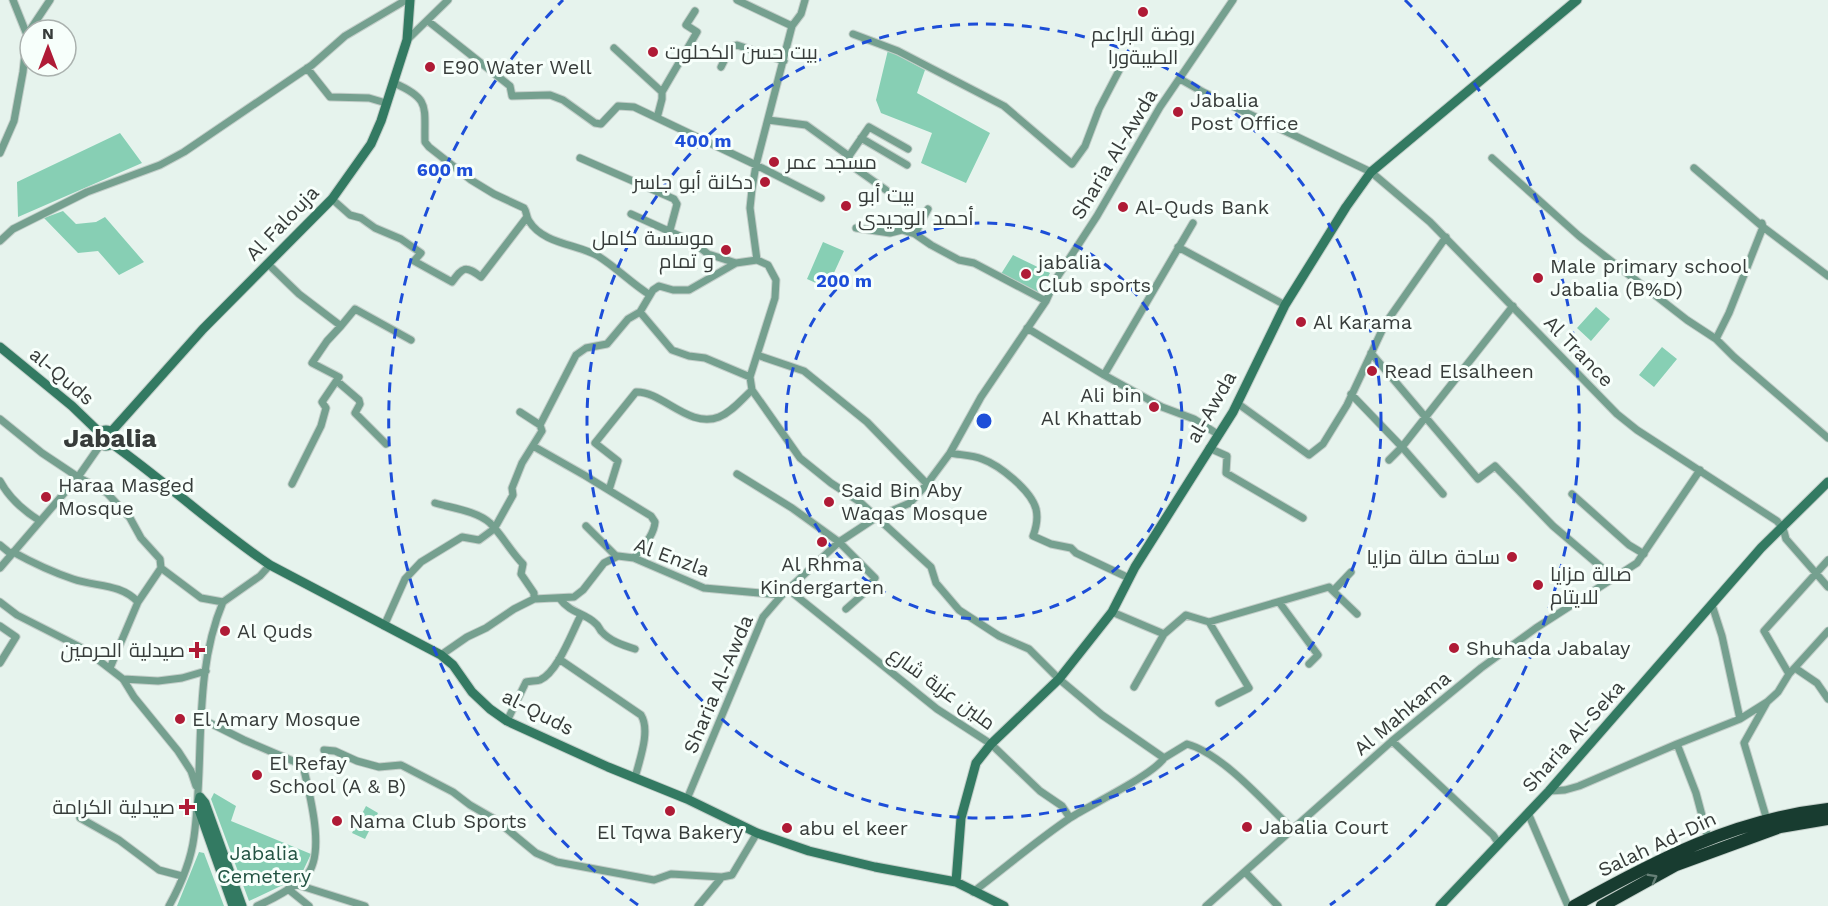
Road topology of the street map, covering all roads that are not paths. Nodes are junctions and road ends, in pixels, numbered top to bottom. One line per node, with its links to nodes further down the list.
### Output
1 (13, 0): 11 (street)
2 (50, 0): 12 (street)
3 (405, 0): 21 (street)
4 (410, 0): 16 (main road, Al Falouja)
5 (448, 0): 13 (street)
6 (737, 0): 14 (street)
7 (805, 0): 14 (street)
8 (1233, 0): 23 (street, Sharia Al-Awda)
9 (1577, 0): 38 (main road, al-Awda)
10 (695, 11): 25 (street)
11 (22, 18)
12 (38, 18)
13 (428, 21): 16 (street); 27 (street)
14 (792, 26): 18 (street)
15 (853, 34): 19 (street)
16 (407, 40): 24 (main road, Al Falouja)
17 (614, 48): 25 (street)
18 (784, 61): 20 (street); 28 (street)
19 (1124, 61)
20 (721, 67)
21 (307, 68): 26 (street); 51 (street)
22 (22, 78): 31 (street)
23 (1180, 79): 38 (street, Al Trance); 58 (street, Sharia Al-Awda)
24 (394, 83): 26 (main road, Al Falouja); 44 (street)
25 (662, 92): 27 (street)
26 (386, 103): 41 (main road, Al Falouja)
27 (657, 118): 35 (street)
28 (768, 120): 32 (street); 35 (street)
29 (861, 138): 30 (street); 32 (street); 36 (street)
30 (908, 148)
31 (0, 153)
32 (849, 156): 39 (street)
33 (580, 158): 48 (street)
34 (1492, 158): 64 (street)
35 (756, 165): 40 (street); 53 (street)
36 (907, 165)
37 (1694, 168): 46 (street)
38 (1371, 172): 50 (street, Al Trance); 59 (main road, al-Awda)
39 (886, 190)
40 (821, 198)
41 (332, 199): 44 (street); 55 (main road, Al Falouja)
42 (928, 209): 49 (street)
43 (632, 214): 48 (street)
44 (527, 217): 57 (street)
45 (1193, 223): 52 (street)
46 (1762, 223): 56 (street); 64 (street)
47 (856, 228): 49 (street)
48 (670, 230): 54 (street)
49 (915, 234): 58 (street)
50 (1446, 237): 60 (street, Al Trance); 67 (street)
51 (0, 241)
52 (1178, 247): 59 (street); 69 (street)
53 (757, 260): 54 (street); 68 (street)
54 (736, 263): 57 (street)
55 (268, 264): 62 (street); 79 (main road, Al Falouja)
56 (1828, 276)
57 (650, 295): 61 (street)
58 (1046, 301): 63 (street, Sharia Al-Awda)
59 (1285, 305): 74 (main road, al-Awda)
60 (1512, 306): 76 (street); 90 (street, Al Trance)
61 (640, 312): 70 (street); 78 (street)
62 (341, 326): 65 (street); 71 (street)
63 (1027, 328): 69 (street); 88 (street, Sharia Al-Awda)
64 (1716, 339): 82 (street)
65 (411, 340)
66 (0, 347): 80 (main road, al-Quds)
67 (1371, 353): 73 (street); 76 (street)
68 (757, 355): 70 (street); 96 (street)
69 (1104, 375): 81 (street)
70 (750, 377): 72 (street)
71 (338, 381): 84 (street); 95 (street)
72 (752, 390): 97 (street); 101 (street)
73 (1351, 394): 74 (street); 86 (street)
74 (1237, 403): 81 (main road, al-Awda)
75 (520, 412): 78 (street)
76 (1425, 418): 86 (street); 120 (street)
77 (0, 419): 92 (street)
78 (540, 425): 85 (street)
79 (111, 432): 80 (main road); 83 (main road)
80 (100, 433): 83 (main road)
81 (1219, 435): 87 (main road, al-Awda)
82 (1828, 438)
83 (106, 444): 92 (street); 114 (main road, al-Quds)
84 (386, 444)
85 (533, 446): 97 (street); 106 (street)
86 (1402, 447): 89 (street); 98 (street)
87 (1209, 448): 102 (street); 119 (main road, al-Awda)
88 (950, 453): 96 (street, Sharia Al-Awda); 119 (street)
89 (1389, 460)
90 (1700, 471): 105 (street, Al Trance); 110 (street, Al Mahkama)
91 (737, 474): 107 (street)
92 (78, 477): 103 (street); 115 (street)
93 (0, 482): 103 (street)
94 (1828, 482): 105 (main road, Sharia Al-Seka)
95 (292, 484)
96 (927, 484): 101 (street, Sharia Al-Awda)
97 (609, 490): 112 (street)
98 (1443, 494)
99 (1572, 495): 110 (street)
100 (435, 504): 106 (street)
101 (878, 517): 107 (street, Sharia Al-Awda); 150 (street)
102 (1303, 518)
103 (40, 521): 109 (street)
104 (586, 526): 111 (street)
105 (1783, 528): 118 (street); 130 (main road, Sharia Al-Seka)
106 (494, 529): 125 (street); 138 (street)
107 (839, 542): 122 (street, Sharia Al-Awda); 132 (street)
108 (0, 545): 109 (street)
109 (12, 553): 116 (street); 127 (street)
110 (1644, 554): 120 (street, Al Mahkama)
111 (616, 556): 112 (street, Al Enzla); 126 (street, Al Enzla)
112 (634, 558): 124 (street, Al Enzla)
113 (1828, 560): 118 (street)
114 (270, 565): 128 (street); 138 (main road, al-Quds)
115 (161, 567): 127 (street); 128 (street)
116 (0, 568)
117 (1351, 572): 123 (street)
118 (1815, 573): 121 (street); 148 (street)
119 (1129, 578): 133 (main road, al-Awda)
120 (1614, 578): 158 (street, Al Mahkama)
121 (1828, 587)
122 (789, 590): 124 (street, Sharia Al-Awda); 159 (street, ملين عزبة شارع)
123 (1333, 591): 129 (street); 134 (street)
124 (782, 596): 166 (street, Sharia Al-Awda)
125 (534, 598): 126 (street, Al Enzla); 142 (street)
126 (560, 599): 135 (street)
127 (138, 602): 146 (street)
128 (222, 602): 147 (street)
129 (1279, 602): 136 (street); 145 (street)
130 (1712, 605): 156 (street); 164 (main road, Sharia Al-Seka)
131 (1, 606): 146 (street)
132 (846, 609)
133 (1112, 612): 140 (street); 150 (main road, al-Awda)
134 (1357, 614)
135 (581, 615): 141 (street); 143 (street)
136 (1209, 622): 140 (street); 154 (street)
137 (0, 626): 144 (street)
138 (384, 626): 142 (main road, al-Quds)
139 (1828, 631): 148 (street)
140 (1164, 634): 151 (street)
141 (635, 649)
142 (441, 655): 157 (main road, al-Quds)
143 (559, 659): 157 (street); 163 (street)
144 (0, 663)
145 (1309, 664)
146 (110, 668): 149 (street)
147 (206, 671): 149 (street); 155 (street)
148 (1792, 671): 152 (street); 153 (street)
149 (123, 679): 165 (street)
150 (1059, 679): 159 (main road, al-Awda); 162 (street)
151 (1134, 687)
152 (1828, 699)
153 (1767, 702): 156 (street); 172 (street)
154 (1219, 703)
155 (202, 719): 165 (street); 181 (street)
156 (1740, 719): 160 (street)
157 (507, 721): 163 (main road, al-Quds)
158 (1392, 741): 173 (street, Al Mahkama); 176 (street)
159 (991, 744): 170 (street, ملين عزبة شارع); 180 (main road, al-Awda)
160 (1677, 744): 164 (street); 175 (street)
161 (324, 750): 179 (street)
162 (1164, 758): 170 (street); 173 (street)
163 (635, 778): 166 (main road, al-Quds)
164 (1548, 791): 168 (main road, Sharia Al-Seka)
165 (199, 793): 178 (street); 186 (main road); 187 (main road)
166 (687, 799): 174 (main road, al-Quds)
167 (1828, 809): 172 (highway, Salah Ad-Din)
168 (1527, 813): 176 (main road, Sharia Al-Seka); 195 (street)
169 (80, 818): 178 (street)
170 (1070, 818): 183 (street)
171 (1828, 819): 197 (highway, Salah Ad-Din, one-way to 171)
172 (1767, 820): 175 (highway, Salah Ad-Din)
173 (1293, 830): 177 (street, Al Mahkama)
174 (757, 832): 179 (street); 180 (main road, al-Quds)
175 (1708, 838): 196 (highway, Salah Ad-Din)
176 (1499, 844): 194 (main road, Sharia Al-Seka)
177 (1245, 872): 192 (street, Al Mahkama); 193 (street)
178 (182, 876): 185 (street)
179 (722, 878): 184 (street)
180 (956, 882): 183 (main road, al-Quds)
181 (295, 884): 182 (street); 190 (street)
182 (288, 889): 188 (street); 189 (street)
183 (974, 892): 191 (main road, al-Quds)
184 (701, 905)
185 (169, 906)
186 (233, 906)
187 (242, 906)
188 (257, 906)
189 (309, 906)
190 (365, 906)
191 (1004, 906)
192 (1206, 906)
193 (1278, 906)
194 (1440, 906)
195 (1568, 906)
196 (1574, 906)
197 (1602, 906)

